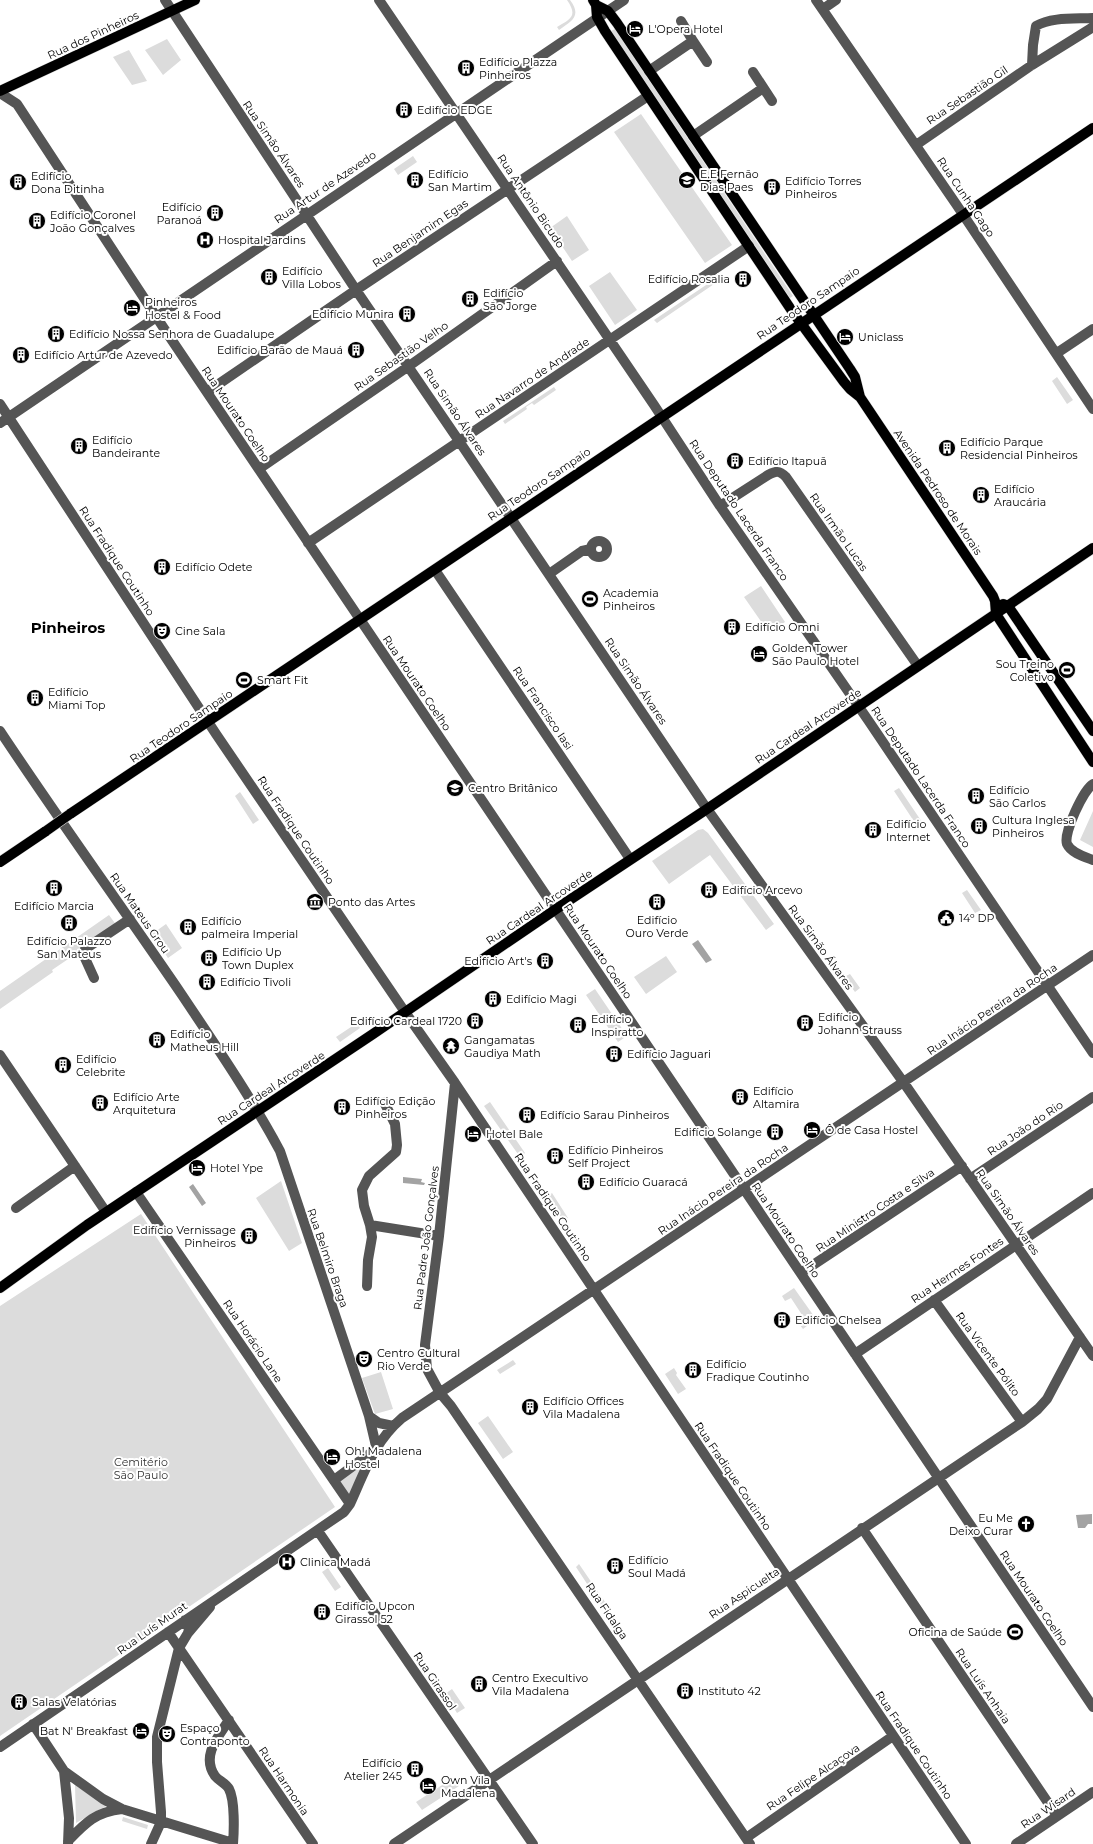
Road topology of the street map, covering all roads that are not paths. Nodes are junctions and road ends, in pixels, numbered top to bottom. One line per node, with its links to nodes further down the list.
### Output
1 (165, 0): 10 (street, Rua Simão Álvares)
2 (195, 0): 10 (main road, Rua dos Pinheiros)
3 (379, 0): 24 (street, Rua Antônio Bicudo)
4 (624, 0): 9 (street, Rua Artur de Azevedo)
5 (816, 0): 8 (street, Rua Cunha Gago)
6 (836, 0): 8 (street)
7 (594, 2): 9 (main road, Avenida Pedroso de Morais); 11 (main road, Avenida Pedroso de Morais)
8 (822, 9): 27 (street, Rua Cunha Gago)
9 (608, 10): 11 (street, Rua Artur de Azevedo); 18 (main road, Avenida Pedroso de Morais)
10 (171, 11): 21 (main road, Rua dos Pinheiros); 29 (street, Rua Simão Álvares)
11 (597, 17): 22 (main road, Avenida Pedroso de Morais); 24 (street, Rua Artur de Azevedo)
12 (1093, 18): 17 (street)
13 (680, 21): 15 (street)
14 (1093, 27): 17 (street, Rua Sebastião Gil)
15 (693, 41): 16 (street); 18 (street)
16 (707, 62)
17 (1032, 65): 27 (street, Rua Sebastião Gil)
18 (649, 71): 26 (main road, Avenida Pedroso de Morais)
19 (753, 72): 20 (street)
20 (763, 88): 23 (street); 26 (street)
21 (0, 92): 35 (street, Rua Mourato Coelho)
22 (648, 96): 28 (street, Rua Benjamim Egas); 31 (main road, Avenida Pedroso de Morais)
23 (772, 101)
24 (457, 112): 28 (street, Rua Antônio Bicudo); 29 (street, Rua Artur de Azevedo)
25 (1093, 128): 30 (main road, Rua Teodoro Sampaio)
26 (693, 136): 34 (main road, Avenida Pedroso de Morais)
27 (916, 145): 30 (street, Rua Cunha Gago)
28 (508, 189): 32 (street, Rua Antônio Bicudo); 33 (street, Rua Benjamim Egas)
29 (306, 214): 33 (street, Rua Simão Álvares); 35 (street, Rua Artur de Azevedo)
30 (963, 214): 34 (main road, Rua Teodoro Sampaio); 39 (street, Rua Cunha Gago)
31 (749, 246): 36 (main road, Avenida Pedroso de Morais); 38 (street, Rua Navarro de Andrade)
32 (557, 261): 38 (street, Rua Antônio Bicudo); 40 (street, Rua Sebastião Velho)
33 (356, 290): 40 (street, Rua Simão Álvares); 41 (street, Rua Benjamim Egas)
34 (813, 314): 36 (main road, Rua Teodoro Sampaio); 42 (main road, Avenida Pedroso de Morais)
35 (156, 316): 41 (street, Rua Mourato Coelho); 46 (street, Rua Artur de Azevedo)
36 (800, 323): 42 (main road, Avenida Pedroso de Morais); 45 (main road, Rua Teodoro Sampaio)
37 (1093, 329): 39 (street)
38 (610, 340): 45 (street, Rua Antônio Bicudo); 48 (street, Rua Navarro de Andrade)
39 (1057, 353): 44 (street, Rua Cunha Gago)
40 (409, 366): 48 (street, Rua Simão Álvares); 49 (street, Rua Sebastião Velho)
41 (207, 392): 49 (street, Rua Mourato Coelho)
42 (860, 397): 57 (main road, Avenida Pedroso de Morais)
43 (0, 404): 46 (street, Rua Fradique Coutinho)
44 (1093, 409)
45 (662, 416): 50 (street, Rua Deputado Lacerda Franco); 51 (main road, Rua Teodoro Sampaio)
46 (9, 417): 47 (street, Rua Artur de Azevedo); 63 (street, Rua Fradique Coutinho)
47 (0, 423)
48 (460, 441): 51 (street, Rua Simão Álvares); 52 (street, Rua Navarro de Andrade)
49 (259, 469): 52 (street, Rua Mourato Coelho)
50 (720, 506): 61 (street, Rua Irmão Lucas); 62 (street, Rua Deputado Lacerda Franco)
51 (512, 518): 55 (main road, Rua Teodoro Sampaio); 56 (street, Rua Simão Álvares)
52 (308, 542): 60 (street, Rua Mourato Coelho)
53 (1093, 548): 58 (main road, Rua Cardeal Arcoverde)
54 (591, 549): 56 (street)
55 (435, 570): 60 (main road, Rua Teodoro Sampaio); 69 (street, Rua Francisco Iasi)
56 (549, 574): 68 (street, Rua Simão Álvares)
57 (995, 601): 58 (main road); 59 (main road, Avenida Pedroso de Morais)
58 (1008, 606): 59 (main road, Rua Cardeal Arcoverde); 64 (main road)
59 (996, 614): 61 (main road, Rua Cardeal Arcoverde); 66 (main road, Avenida Pedroso de Morais)
60 (360, 620): 63 (main road, Rua Teodoro Sampaio); 72 (street, Rua Mourato Coelho)
61 (918, 666): 62 (main road, Rua Cardeal Arcoverde)
62 (858, 707): 68 (main road, Rua Cardeal Arcoverde); 76 (street, Rua Deputado Lacerda Franco)
63 (209, 722): 71 (main road, Rua Teodoro Sampaio, bridge); 77 (street, Rua Fradique Coutinho)
64 (1092, 729)
65 (0, 731): 73 (street, Rua Mateus Grou)
66 (1093, 762)
67 (1093, 784): 70 (street)
68 (707, 809): 69 (main road, Rua Cardeal Arcoverde); 81 (street, Rua Simão Álvares)
69 (630, 859): 72 (main road, Rua Cardeal Arcoverde)
70 (1093, 860)
71 (0, 862)
72 (555, 910): 77 (main road, Rua Cardeal Arcoverde); 88 (street, Rua Mourato Coelho)
73 (130, 919): 75 (street); 84 (street, Rua Mateus Grou)
74 (1093, 955): 76 (street, Rua Inácio Pereira da Rocha)
75 (94, 978)
76 (1047, 986): 78 (street, Rua Deputado Lacerda Franco); 81 (street, Rua Inácio Pereira da Rocha)
77 (405, 1012): 80 (street, Rua Fradique Coutinho); 84 (main road, Rua Cardeal Arcoverde)
78 (1093, 1053)
79 (0, 1055): 85 (street)
80 (455, 1083): 94 (street, Rua Padre João Gonçalves); 99 (street, Rua Fradique Coutinho)
81 (904, 1083): 86 (street, Rua Simão Álvares); 88 (street, Rua Inácio Pereira da Rocha)
82 (1093, 1097): 87 (street, Rua João do Rio)
83 (384, 1102): 93 (street)
84 (258, 1110): 89 (main road, Rua Cardeal Arcoverde); 105 (street, Rua Belmiro Braga)
85 (75, 1166): 91 (street); 92 (street)
86 (962, 1166): 87 (street, Rua Simão Álvares); 96 (street, Rua Ministro Costa e Silva)
87 (970, 1179): 95 (street, Rua Simão Álvares)
88 (744, 1189): 96 (street, Rua Mourato Coelho); 99 (street, Rua Inácio Pereira da Rocha)
89 (136, 1192): 92 (main road, Rua Cardeal Arcoverde); 110 (street, Rua Horácio Lane)
90 (1093, 1193): 95 (street, Rua Hermes Fontes)
91 (16, 1208)
92 (106, 1212): 98 (main road, Rua Cardeal Arcoverde)
93 (370, 1224): 94 (street); 97 (street)
94 (439, 1236): 104 (street, Rua Padre João Gonçalves)
95 (1016, 1244): 100 (street, Rua Hermes Fontes); 101 (street, Rua Simão Álvares)
96 (801, 1273): 102 (street, Rua Mourato Coelho)
97 (367, 1286)
98 (0, 1288)
99 (593, 1290): 104 (street, Rua Inácio Pereira da Rocha); 114 (street, Rua Fradique Coutinho)
100 (934, 1300): 102 (street, Rua Hermes Fontes); 106 (street, Rua Vicente Pólito)
101 (1080, 1337): 103 (street, Rua Simão Álvares); 106 (street, Rua Aspicuelta)
102 (855, 1354): 109 (street, Rua Mourato Coelho)
103 (1093, 1356)
104 (440, 1393): 107 (street, Rua Inácio Pereira da Rocha); 120 (street, Rua Fidalga)
105 (369, 1416): 107 (street); 108 (street, Rua Belmiro Braga)
106 (1022, 1422): 109 (street, Rua Aspicuelta)
107 (393, 1426): 108 (street, Rua Inácio Pereira da Rocha)
108 (375, 1448): 110 (street, Rua Inácio Pereira da Rocha); 111 (street, Rua Inácio Pereira da Rocha)
109 (938, 1478): 112 (street, Rua Aspicuelta); 121 (street, Rua Mourato Coelho)
110 (334, 1480): 111 (street, Rua Horácio Lane)
111 (350, 1504): 113 (street, Rua Inácio Pereira da Rocha)
112 (862, 1528): 114 (street, Rua Aspicuelta); 130 (street, Rua Luís Anhaia)
113 (318, 1531): 115 (street, Rua Luís Murat); 127 (street, Rua Girassol)
114 (787, 1579): 120 (street, Rua Aspicuelta); 124 (street, Rua Fradique Coutinho)
115 (218, 1597): 116 (street, Rua Luís Murat); 118 (street)
116 (185, 1620): 117 (street, Rua Luís Murat); 118 (street)
117 (168, 1632): 119 (street, Rua Harmonia); 123 (street, Rua Luís Murat)
118 (188, 1633): 119 (street)
119 (179, 1648): 122 (street, Rua Harmonia); 131 (street)
120 (639, 1680): 127 (street, Rua Aspicuelta); 132 (street, Rua Fidalga)
121 (1093, 1708)
122 (229, 1720): 135 (street); 136 (street, Rua Harmonia)
123 (33, 1724): 125 (street, Rua Luís Murat); 126 (street)
124 (893, 1736): 132 (street, Rua Felipe Alcaçova); 139 (street, Rua Fradique Coutinho)
125 (0, 1747)
126 (64, 1771): 129 (street); 133 (street)
127 (489, 1781): 137 (street, Rua Aspicuelta); 138 (street, Rua Girassol)
128 (1093, 1792): 130 (street, Rua Wisard)
129 (122, 1809): 131 (street); 133 (street)
130 (1057, 1816): 140 (street, Rua Wisard)
131 (160, 1822): 134 (street); 135 (street)
132 (748, 1841)
133 (67, 1843)
134 (152, 1844)
135 (233, 1844)
136 (313, 1844)
137 (394, 1844)
138 (532, 1844)
139 (966, 1844)
140 (1016, 1844)

